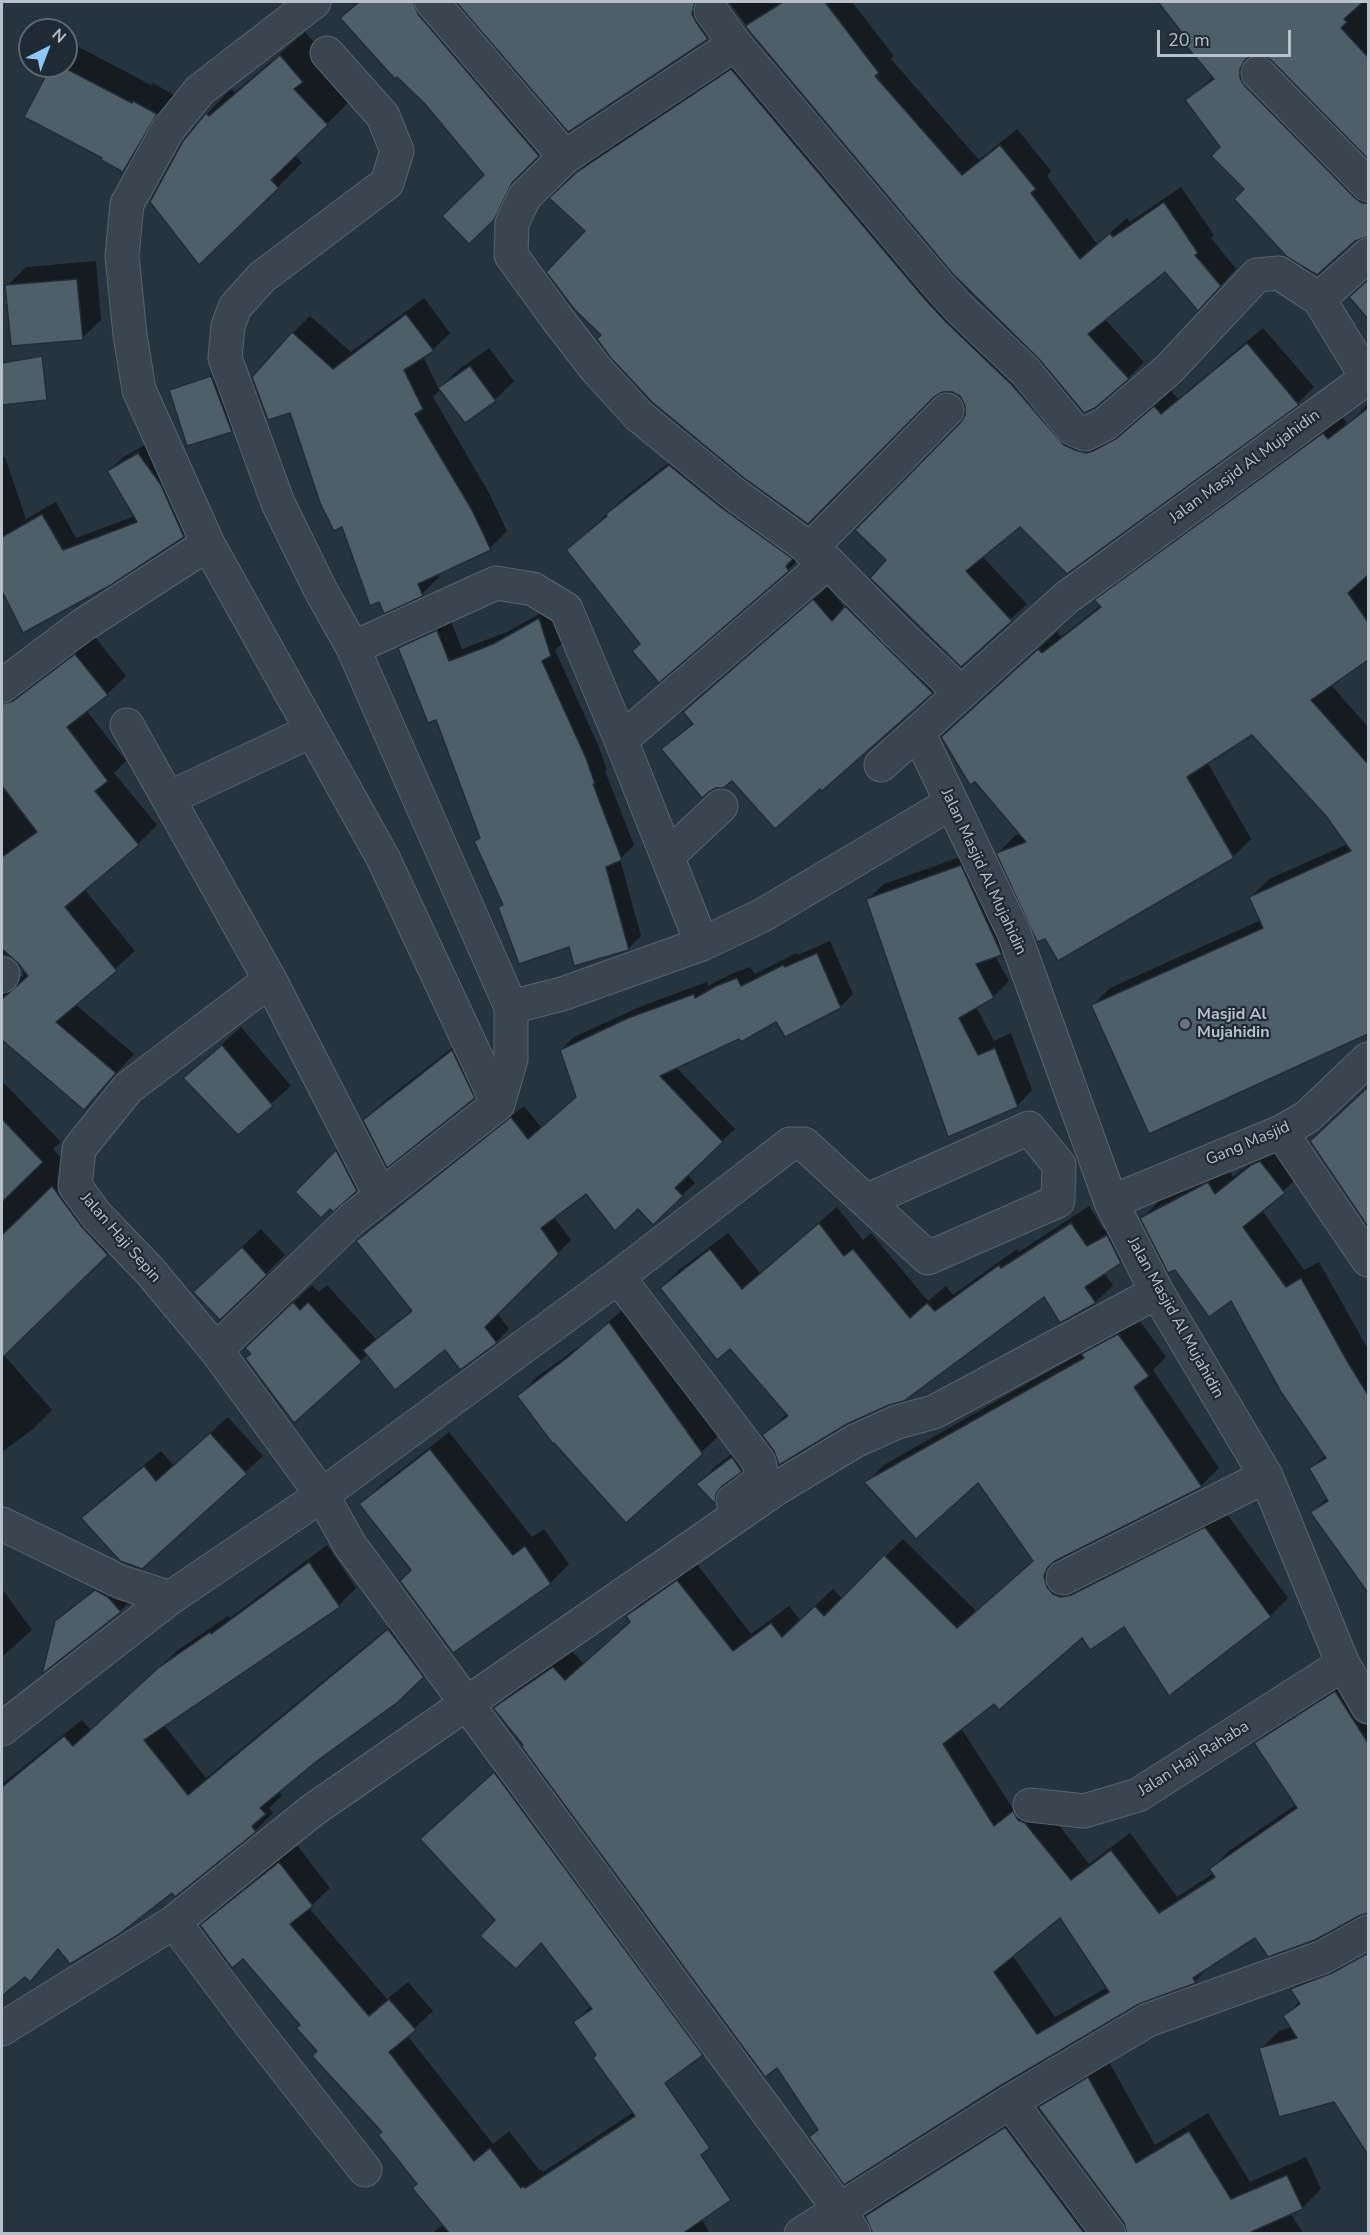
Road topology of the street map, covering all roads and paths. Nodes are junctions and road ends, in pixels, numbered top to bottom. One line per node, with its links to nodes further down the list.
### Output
1 (314, 2): 13 (street)
2 (432, 2): 7 (street)
3 (711, 11): 4 (street)
4 (735, 44): 7 (street); 10 (street)
5 (327, 53): 15 (street)
6 (1258, 74): 8 (street)
7 (565, 157): 14 (street)
8 (1368, 185)
9 (1368, 255): 10 (street)
10 (1319, 299): 11 (street, Jalan Masjid Al Mujahidin)
11 (1368, 378): 17 (street, Jalan Masjid Al Mujahidin)
12 (947, 410): 14 (street)
13 (208, 544): 16 (street); 19 (street)
14 (819, 556): 17 (street); 21 (street)
15 (353, 648): 21 (street); 29 (street)
16 (2, 686)
17 (962, 693): 20 (street, Jalan Masjid Al Mujahidin)
18 (127, 725): 23 (street)
19 (311, 731): 23 (street); 31 (street)
20 (918, 732): 22 (street); 24 (street, Jalan Masjid Al Mujahidin)
21 (621, 740): 26 (street)
22 (881, 765)
23 (169, 798): 28 (street)
24 (951, 803): 27 (street); 35 (street, Jalan Masjid Al Mujahidin)
25 (721, 807): 26 (street)
26 (668, 856): 27 (street)
27 (702, 944): 29 (street)
28 (270, 980): 33 (street); 39 (street, Jalan Haji Sepin)
29 (511, 1007): 31 (street)
30 (1368, 1059): 32 (street, Gang Masjid)
31 (498, 1104): 33 (street)
32 (1281, 1132): 35 (street, Gang Masjid); 36 (street)
33 (380, 1195): 39 (street)
34 (866, 1202): 34 (street); 37 (street)
35 (1111, 1202): 38 (street, Jalan Masjid Al Mujahidin)
36 (1368, 1260)
37 (618, 1277): 41 (street); 46 (street)
38 (1156, 1292): 40 (street, Jalan Masjid Al Mujahidin); 46 (street)
39 (216, 1350): 41 (street, Jalan Haji Sepin)
40 (1266, 1476): 43 (street); 45 (street, Jalan Masjid Al Mujahidin)
41 (322, 1495): 44 (street); 46 (street, Jalan Haji Sepin)
42 (2, 1524): 44 (street)
43 (1063, 1578)
44 (170, 1598): 48 (street)
45 (1343, 1664): 47 (street, Jalan Masjid Al Mujahidin); 49 (street, Jalan Haji Rahaba)
46 (462, 1698): 50 (street); 55 (street, Jalan Haji Sepin)
47 (1368, 1707)
48 (2, 1729)
49 (1030, 1805)
50 (174, 1922): 52 (street); 54 (street)
51 (1368, 1932): 53 (street)
52 (2, 2029)
53 (1010, 2102): 55 (street); 57 (street)
54 (365, 2170)
55 (847, 2221): 56 (street)
56 (801, 2234)
57 (1109, 2234)

